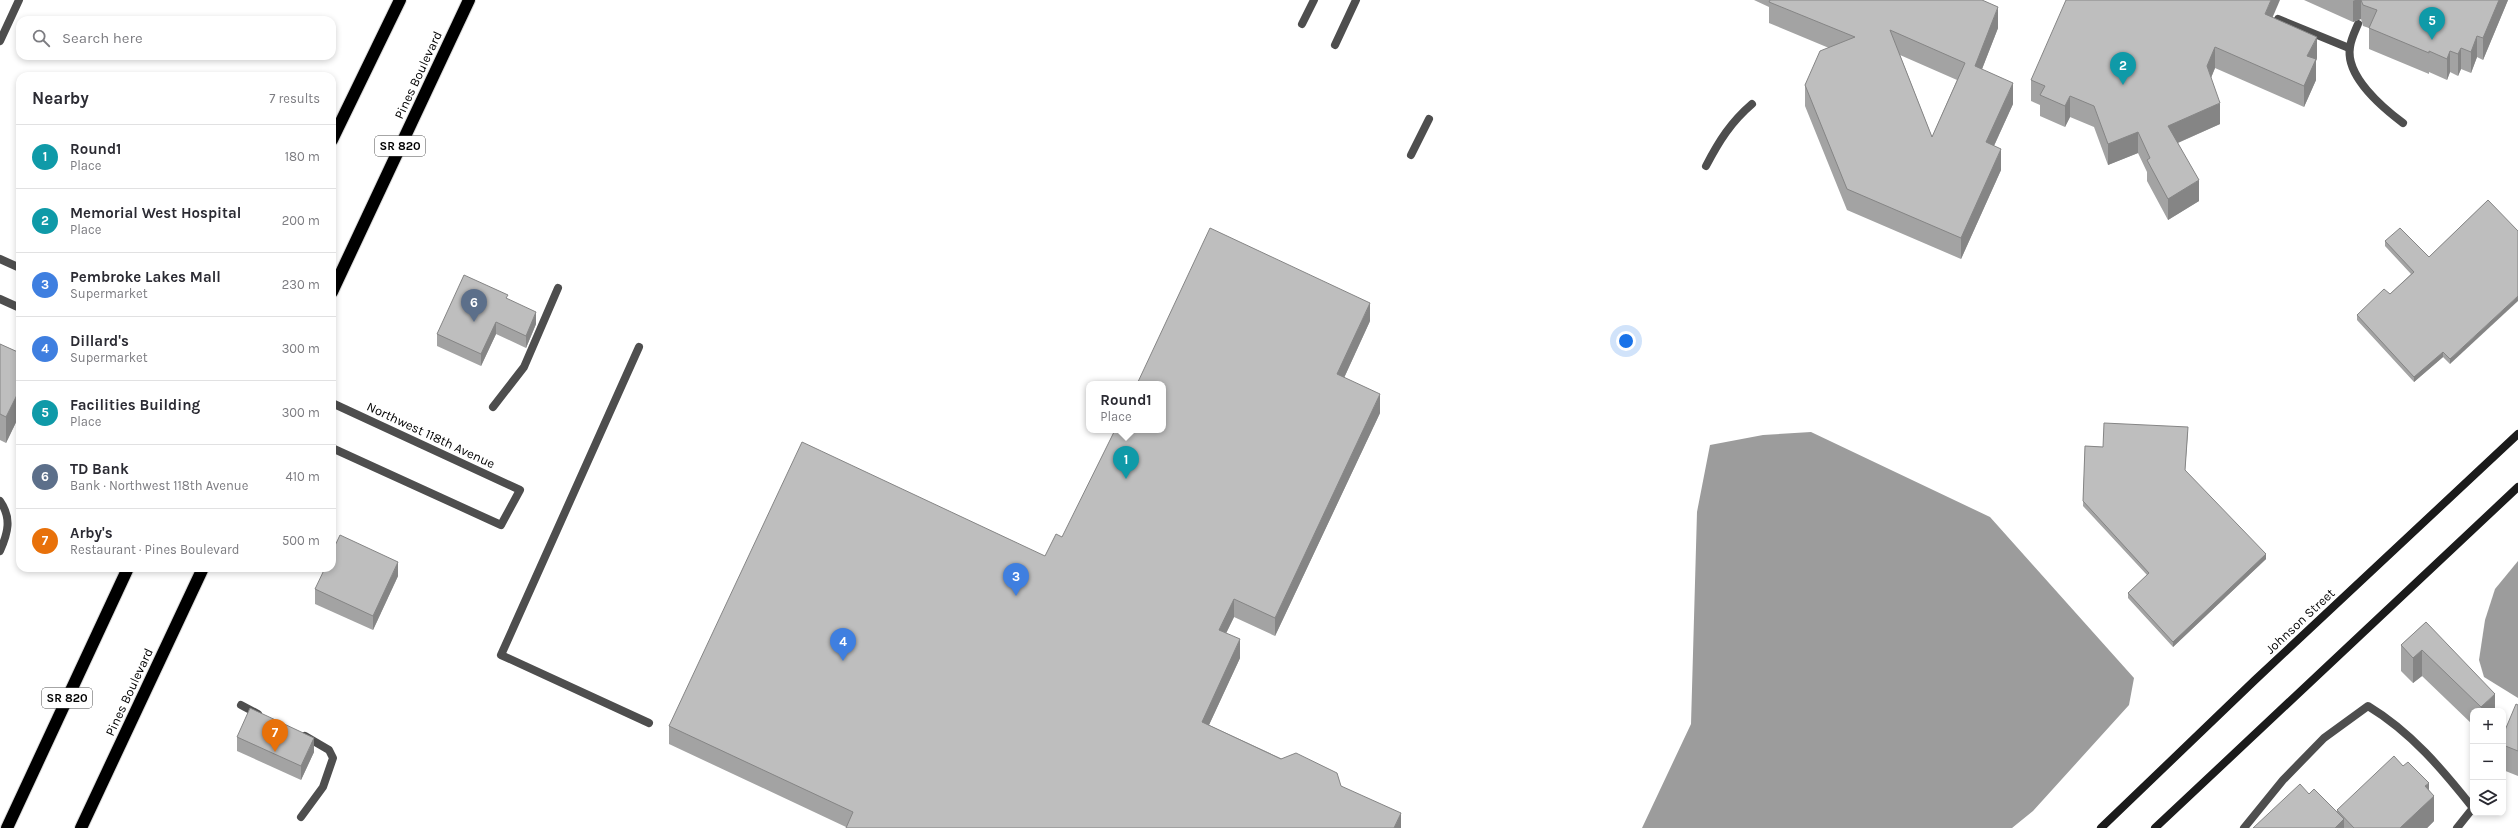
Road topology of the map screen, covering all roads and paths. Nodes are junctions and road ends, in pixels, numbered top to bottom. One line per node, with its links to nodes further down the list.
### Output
1 (19, 0): 9 (street)
2 (400, 0): 15 (highway)
3 (469, 0): 20 (highway, Pines Boulevard / SR 820)
4 (1314, 0): 7 (street)
5 (1356, 0): 10 (street)
6 (2278, 19): 11 (street)
7 (1302, 24)
8 (2358, 24): 11 (street)
9 (0, 41)
10 (1335, 45)
11 (2349, 48): 14 (street)
12 (1752, 104): 17 (street)
13 (1429, 119): 16 (street)
14 (2403, 123)
15 (336, 132)
16 (1411, 155)
17 (1706, 166)
18 (0, 259): 19 (street)
19 (16, 266)
20 (336, 283)
21 (558, 288): 26 (street)
22 (0, 299): 23 (street)
23 (16, 306)
24 (638, 347): 36 (street)
25 (336, 405): 28 (street, Northwest 118th Avenue)
26 (493, 407)
27 (2518, 434): 41 (street, Johnson Street)
28 (336, 450)
29 (2518, 487): 42 (street)
30 (0, 501): 31 (street)
31 (0, 551)
32 (126, 572): 39 (highway, SR 820)
33 (201, 572): 40 (highway, Pines Boulevard)
34 (241, 706): 35 (street)
35 (264, 717)
36 (649, 723)
37 (298, 734): 38 (street)
38 (301, 817)
39 (7, 828)
40 (81, 828)
41 (2101, 828)
42 (2155, 828)
43 (2244, 828): 44 (street)
44 (2456, 828)

